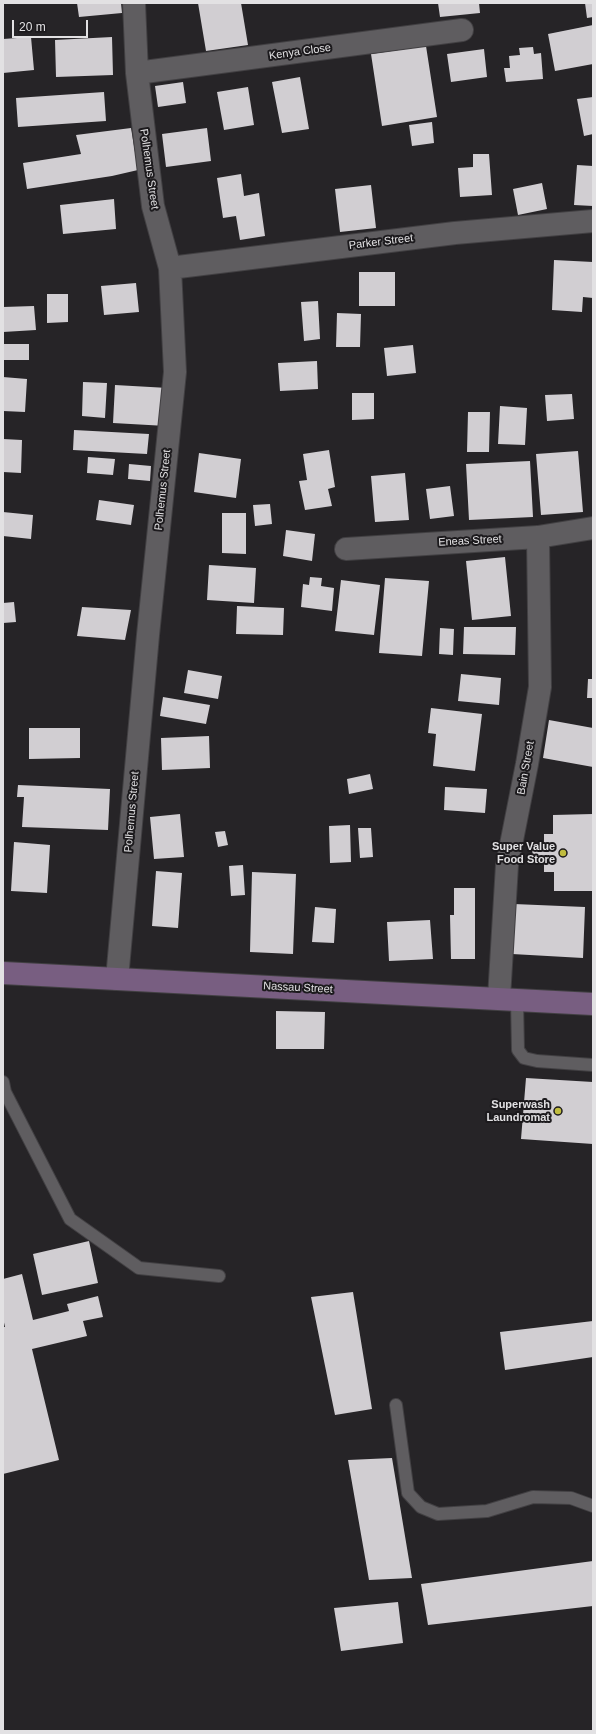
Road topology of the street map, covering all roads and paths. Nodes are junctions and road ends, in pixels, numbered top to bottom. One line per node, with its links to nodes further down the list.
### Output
1 (134, 3): 3 (street, Polhemus Street)
2 (462, 30): 3 (street, Kenya Close)
3 (137, 73): 5 (street, Polhemus Street)
4 (593, 221): 5 (street, Parker Street)
5 (170, 268): 10 (street, Polhemus Street)
6 (593, 528): 7 (street, Eneas Street)
7 (538, 537): 8 (street, Eneas Street); 11 (street, Bain Street)
8 (346, 549)
9 (3, 973): 10 (main road, Nassau Street)
10 (116, 979): 11 (main road, Nassau Street)
11 (508, 1000): 12 (main road, Nassau Street); 13 (lane)
12 (593, 1004)
13 (593, 1065)
14 (3, 1082): 15 (lane)
15 (219, 1276)
16 (396, 1405): 17 (lane)
17 (593, 1506)

